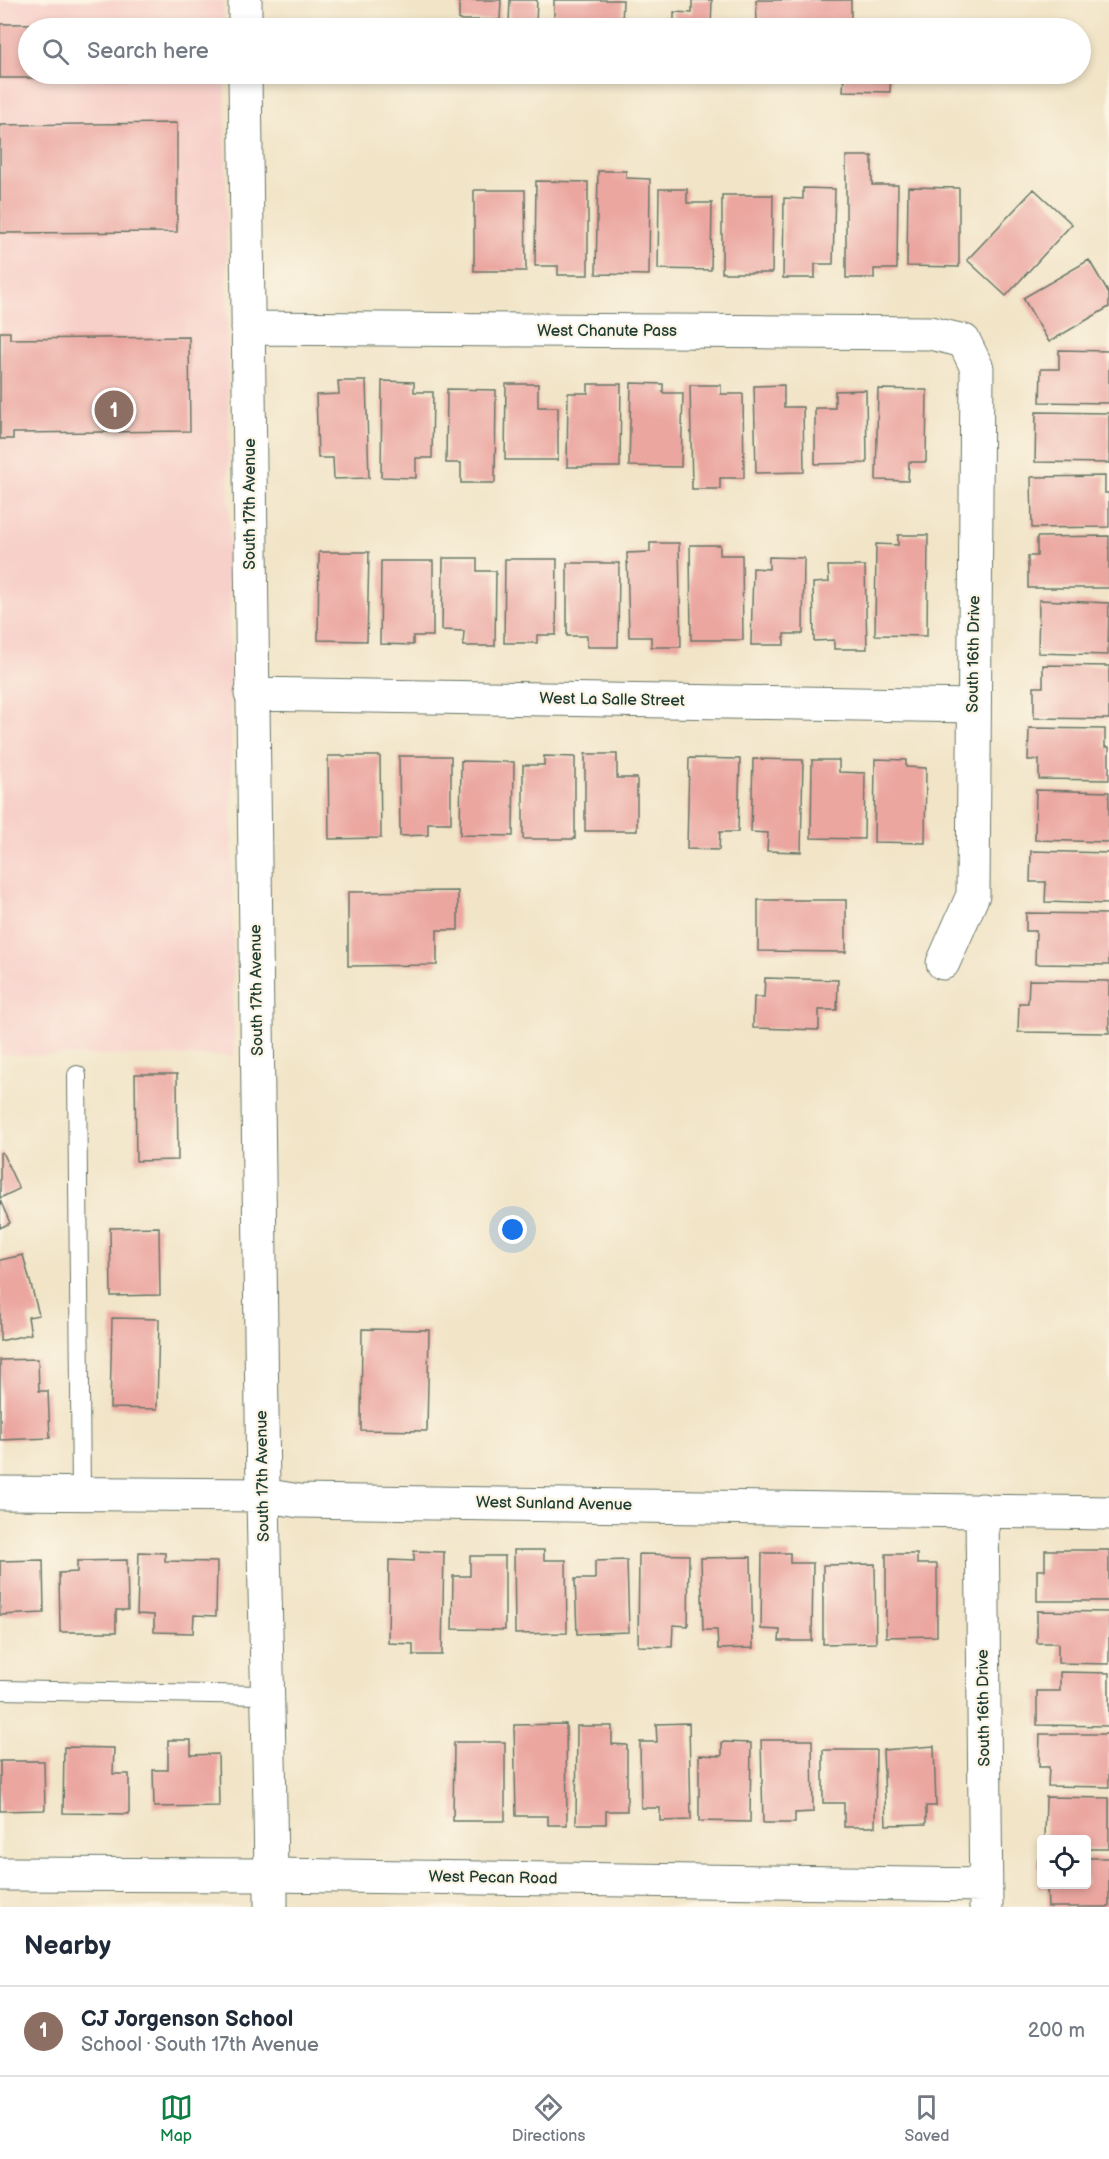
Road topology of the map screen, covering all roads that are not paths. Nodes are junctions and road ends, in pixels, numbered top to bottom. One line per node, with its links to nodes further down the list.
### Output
1 (245, 0): 2 (street)
2 (245, 18)
3 (245, 84): 4 (street, South 17th Avenue)
4 (248, 328): 5 (street, West Chanute Pass); 6 (street, South 17th Avenue)
5 (964, 341): 7 (street, South 16th Drive)
6 (251, 694): 7 (street, West La Salle Street); 12 (street, South 17th Avenue)
7 (974, 706): 8 (street, South 16th Drive)
8 (943, 963)
9 (77, 1075): 11 (lane)
10 (0, 1493): 11 (street, West Sunland Avenue)
11 (81, 1494): 12 (street, West Sunland Avenue)
12 (262, 1495): 13 (street, West Sunland Avenue); 16 (street, South 17th Avenue)
13 (982, 1510): 14 (street, West Sunland Avenue); 20 (street, South 16th Drive)
14 (1109, 1513)
15 (0, 1690): 16 (lane)
16 (267, 1695): 18 (street, South 17th Avenue)
17 (0, 1874): 18 (street, West Pecan Road)
18 (271, 1875): 19 (street, West Pecan Road); 21 (street, South 17th Avenue)
19 (637, 1894): 20 (street, West Pecan Road)
20 (986, 1896)
21 (271, 1907)

